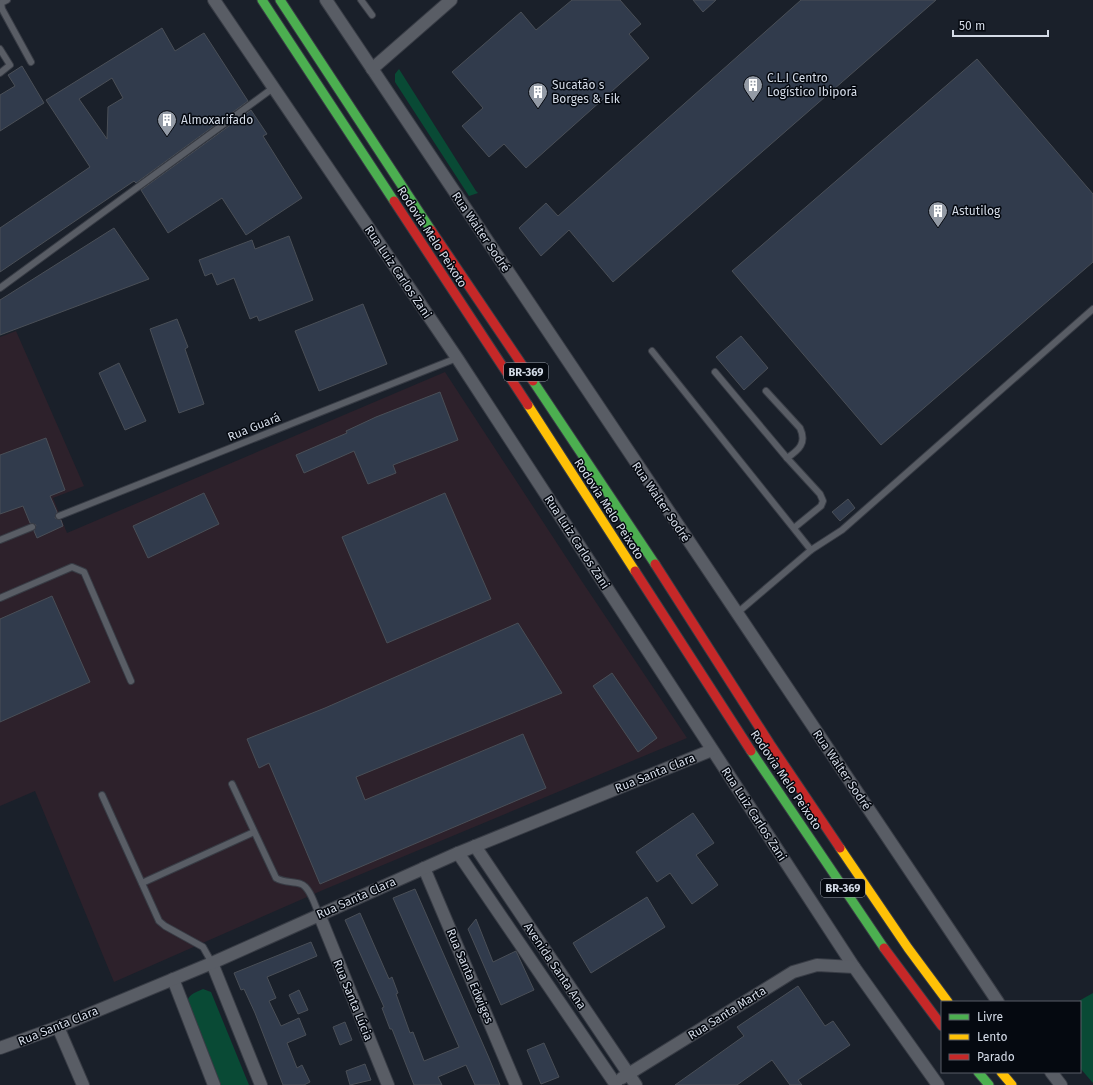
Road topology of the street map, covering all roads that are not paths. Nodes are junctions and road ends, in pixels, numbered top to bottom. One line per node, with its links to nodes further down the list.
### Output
1 (7, 0): 10 (lane)
2 (214, 0): 13 (street, Rua Luiz Carlos Zani)
3 (262, 0): 43 (main road, Rodovia Melo Peixoto / BR-369)
4 (280, 0): 41 (main road, Rodovia Melo Peixoto / BR-369)
5 (326, 0): 11 (street, Rua Walter Sodré)
6 (361, 0): 8 (lane)
7 (451, 0): 11 (street)
8 (372, 15)
9 (0, 49): 12 (lane)
10 (31, 62)
11 (372, 68): 27 (street, Rua Walter Sodré)
12 (0, 73)
13 (273, 88): 14 (lane); 17 (street, Rua Luiz Carlos Zani)
14 (0, 288)
15 (1093, 309): 25 (lane)
16 (652, 351): 23 (lane)
17 (457, 358): 21 (lane, Rua Guará); 29 (street, Rua Luiz Carlos Zani)
18 (715, 372): 20 (lane)
19 (766, 391): 20 (lane)
20 (787, 458): 23 (lane)
21 (58, 516)
22 (32, 527): 24 (lane)
23 (794, 528): 25 (lane)
24 (0, 540)
25 (811, 550): 27 (lane)
26 (0, 598): 28 (lane)
27 (736, 614): 42 (street, Rua Walter Sodré)
28 (131, 681)
29 (712, 750): 33 (street, Rua Santa Clara); 39 (street, Rua Luiz Carlos Zani)
30 (232, 784): 32 (lane)
31 (102, 795): 36 (lane)
32 (254, 832): 36 (lane); 37 (lane)
33 (475, 846): 34 (street, Rua Santa Clara); 49 (street, Avenida Santa Ana)
34 (458, 853): 35 (street, Rua Santa Clara); 50 (street, Avenida Santa Ana)
35 (424, 868): 37 (street, Rua Santa Clara); 55 (street, Rua Santa Edwiges)
36 (142, 883): 38 (lane)
37 (319, 914): 38 (street, Rua Santa Clara); 54 (street, Rua Santa Lúcia)
38 (212, 962): 40 (street, Rua Santa Clara); 53 (street)
39 (854, 967): 49 (street, Rua Santa Marta); 57 (street, Rua Luiz Carlos Zani)
40 (173, 979): 44 (street, Rua Santa Clara); 52 (street)
41 (947, 1001)
42 (997, 1001)
43 (941, 1025)
44 (58, 1026): 45 (street, Rua Santa Clara); 51 (street)
45 (0, 1048)
46 (979, 1073): 58 (main road)
47 (1002, 1073): 59 (main road)
48 (1052, 1073): 60 (street)
49 (628, 1074): 50 (street, Rua Santa Marta); 56 (street, Avenida Santa Ana)
50 (613, 1084)
51 (83, 1085)
52 (214, 1085)
53 (261, 1085)
54 (388, 1085)
55 (516, 1085)
56 (636, 1085)
57 (938, 1085)
58 (989, 1085)
59 (1012, 1085)
60 (1061, 1085)

